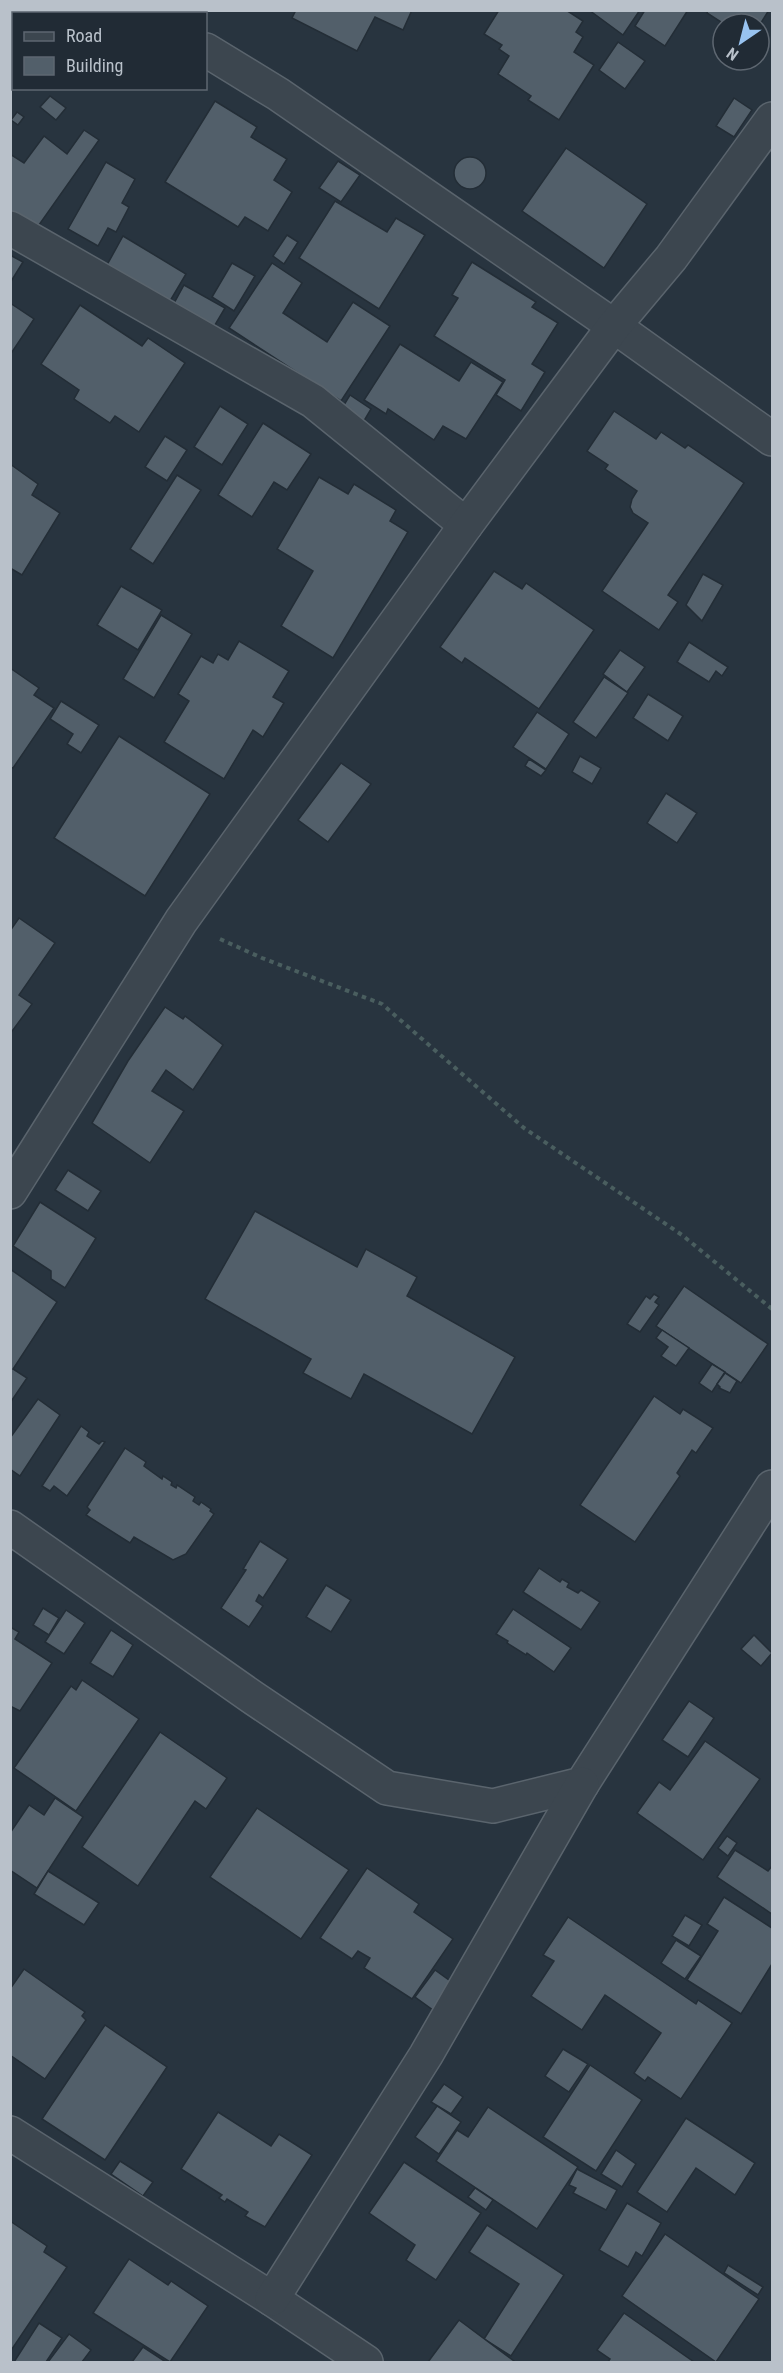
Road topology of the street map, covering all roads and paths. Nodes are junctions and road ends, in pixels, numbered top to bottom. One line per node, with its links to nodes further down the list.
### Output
1 (207, 51): 4 (street)
2 (772, 119): 4 (street)
3 (10, 228): 6 (street)
4 (614, 326): 5 (street); 6 (street)
5 (772, 439)
6 (466, 525): 7 (street)
7 (181, 921): 8 (street); 9 (path)
8 (10, 1192)
9 (772, 1309)
10 (772, 1487): 12 (street)
11 (10, 1527): 12 (street)
12 (582, 1784): 14 (street)
13 (10, 2133): 14 (street)
14 (272, 2299): 15 (street)
15 (366, 2362)

